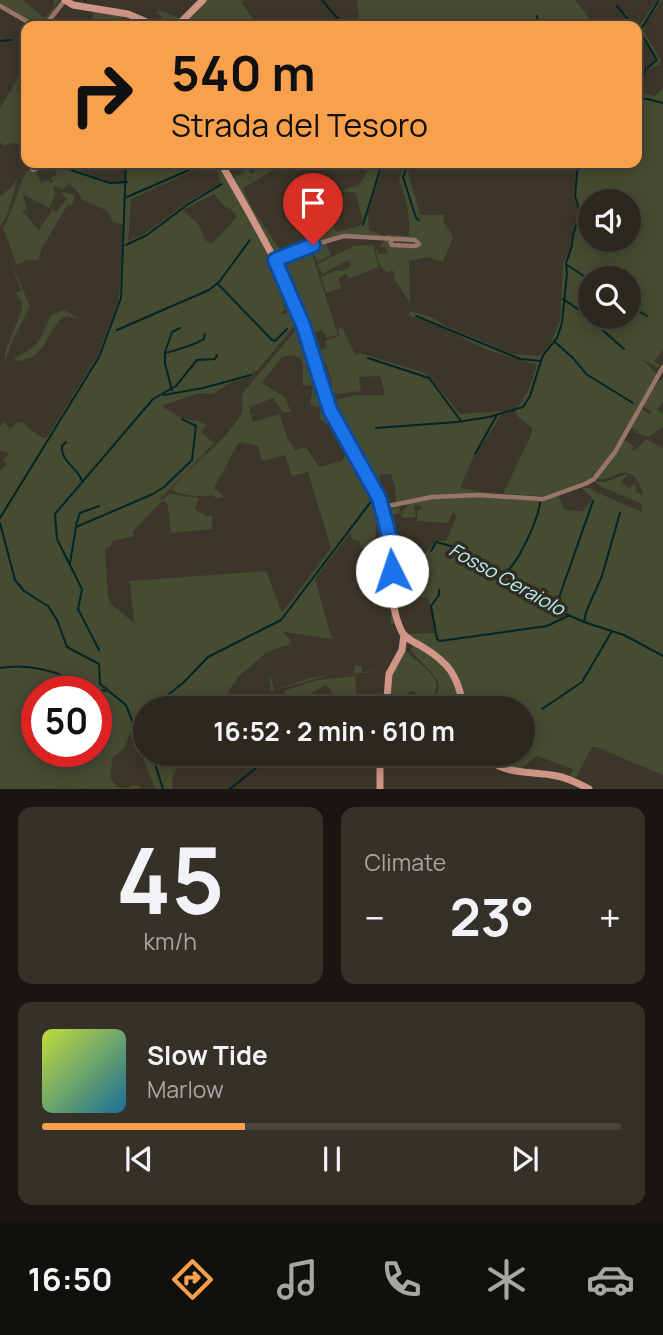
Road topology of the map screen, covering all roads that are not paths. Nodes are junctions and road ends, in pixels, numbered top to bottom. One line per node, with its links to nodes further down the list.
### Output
1 (65, 0): 5 (street); 6 (main road)
2 (202, 0): 7 (main road)
3 (0, 6): 4 (street)
4 (25, 21)
5 (50, 21)
6 (144, 21)
7 (182, 21)
8 (224, 168): 10 (main road)
9 (389, 238): 9 (street); 10 (street)
10 (275, 260): 12 (main road)
11 (663, 367): 12 (street)
12 (383, 508): 13 (main road)
13 (404, 635): 14 (main road); 15 (main road)
14 (387, 696)
15 (462, 696)
16 (380, 766): 18 (main road)
17 (497, 766): 19 (main road)
18 (380, 789)
19 (589, 789)

